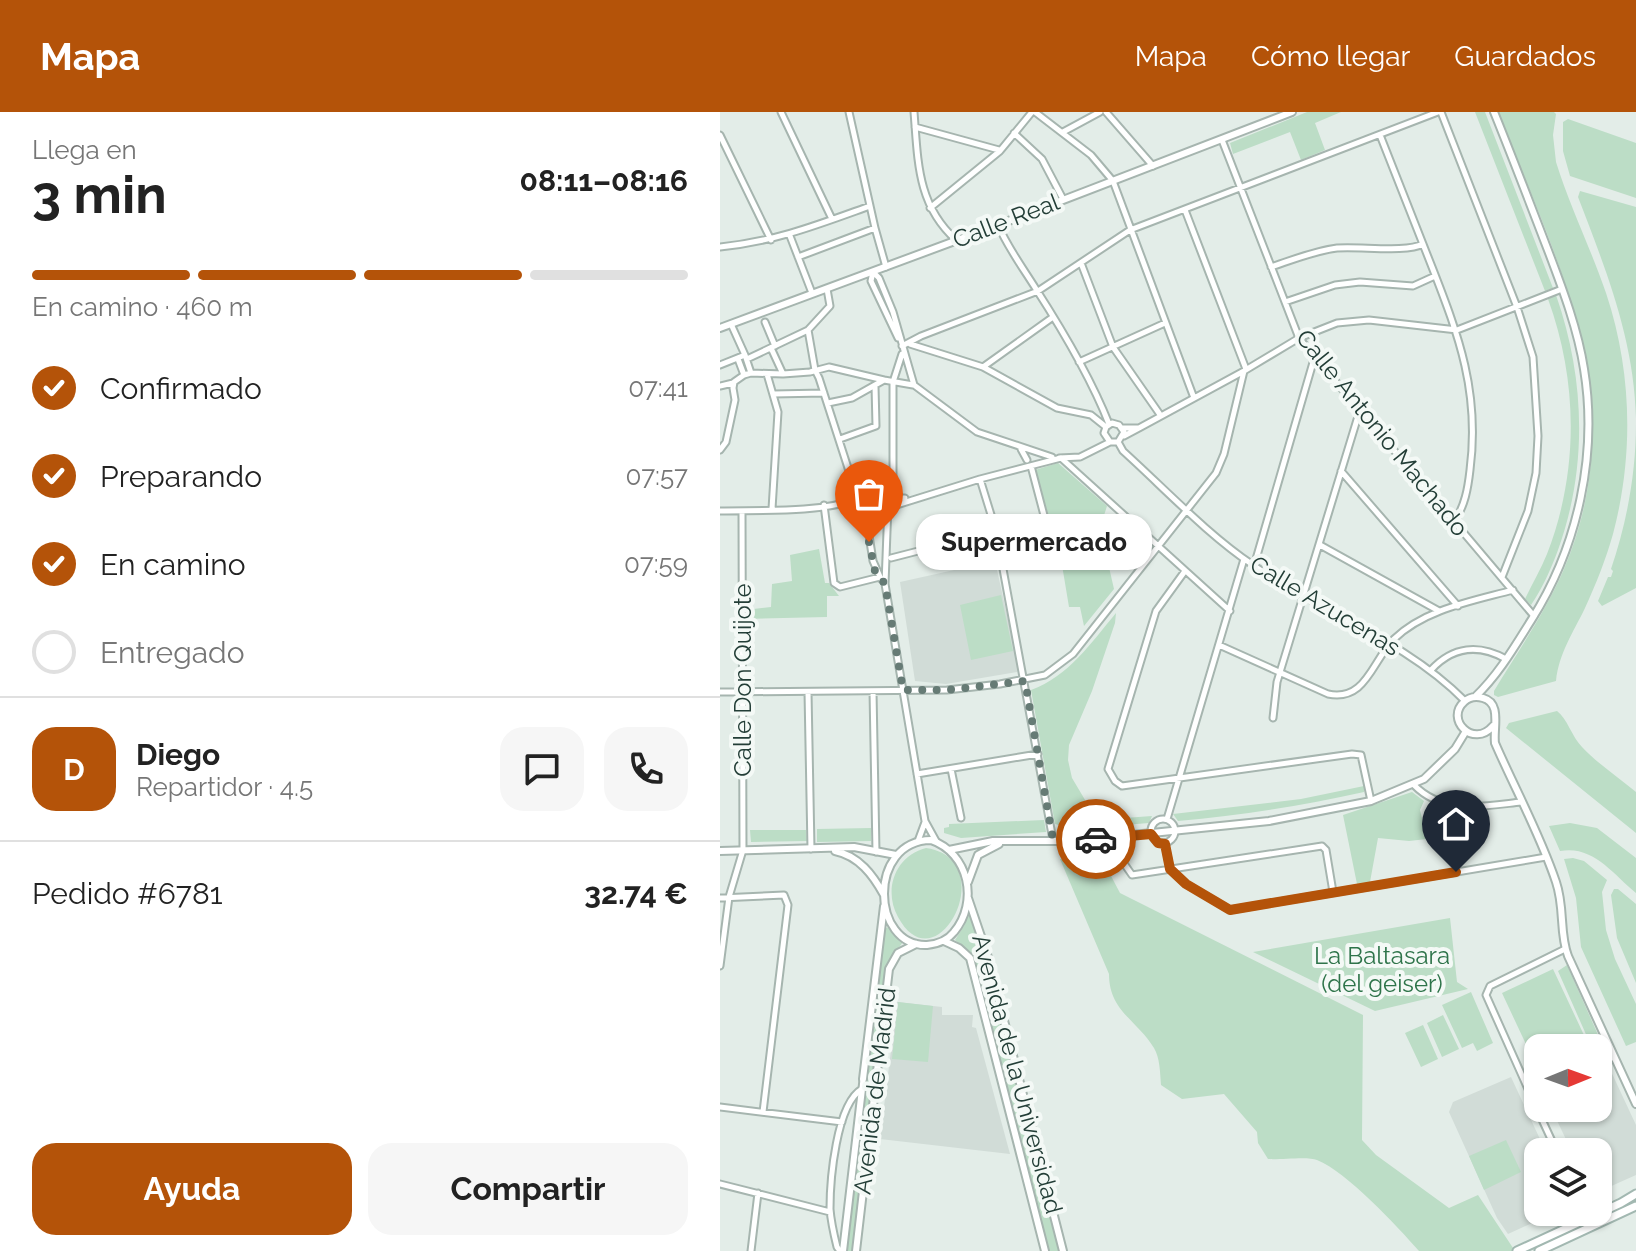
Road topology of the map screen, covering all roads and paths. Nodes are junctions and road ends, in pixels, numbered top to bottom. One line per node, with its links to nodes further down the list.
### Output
1 (781, 112): 23 (street)
2 (849, 112): 20 (street)
3 (914, 112): 9 (street)
4 (1033, 112): 10 (street); 11 (street)
5 (1103, 112): 10 (street); 16 (street)
6 (1292, 112): 14 (street, Calle Real)
7 (1440, 112): 13 (street); 43 (street)
8 (1494, 112): 39 (street)
9 (915, 127): 15 (street); 21 (street)
10 (1063, 132): 17 (street)
11 (1014, 133): 15 (street); 19 (street)
12 (720, 135): 28 (street)
13 (1380, 135): 18 (street); 30 (street)
14 (1222, 140): 16 (street, Calle Real); 18 (street, Calle Antonio Machado)
15 (1000, 151): 21 (street)
16 (1153, 166): 17 (street, Calle Real)
17 (1113, 181): 19 (street, Calle Real); 26 (street)
18 (1241, 190): 22 (street); 35 (street, Calle Antonio Machado)
19 (1063, 199): 24 (street, Calle Real)
20 (870, 206): 23 (street); 25 (street)
21 (930, 208): 29 (street)
22 (1185, 210): 26 (street); 65 (street)
23 (832, 220): 27 (street)
24 (998, 225): 29 (street, Calle Real); 40 (street)
25 (875, 228): 32 (street); 34 (street)
26 (1130, 230): 33 (street); 46 (street)
27 (790, 236): 28 (street); 32 (street)
28 (771, 240): 31 (street)
29 (956, 240): 34 (street, Calle Real)
30 (1423, 244): 35 (street); 37 (street)
31 (720, 247)
32 (798, 257): 41 (street)
33 (1081, 263): 40 (street); 55 (street)
34 (886, 267): 36 (street, Calle Real)
35 (1271, 267): 42 (street, Calle Antonio Machado)
36 (873, 272): 38 (street, Calle Real); 57 (street)
37 (1435, 276): 42 (street); 50 (street)
38 (827, 289): 41 (street, Calle Real); 49 (street)
39 (1562, 289): 43 (street); 126 (street)
40 (1038, 291): 44 (street); 51 (street)
41 (812, 293): 47 (street, Calle Real)
42 (1285, 302): 52 (street, Calle Antonio Machado)
43 (1517, 307): 50 (street); 119 (street)
44 (1053, 317): 61 (street); 63 (street)
45 (765, 322): 54 (street)
46 (1165, 323): 55 (street); 78 (street)
47 (731, 324): 48 (street, Calle Real); 58 (street)
48 (720, 328)
49 (808, 330): 54 (street); 64 (street)
50 (1457, 330): 52 (street); 107 (street)
51 (921, 336): 53 (street); 56 (street)
52 (1299, 338): 59 (street, Calle Antonio Machado); 65 (street)
53 (909, 344): 56 (street); 57 (street)
54 (773, 347): 58 (street); 68 (street)
55 (1113, 347): 61 (street); 82 (street)
56 (929, 348): 63 (street)
57 (902, 349): 72 (street); 73 (street)
58 (746, 357): 60 (street); 66 (street)
59 (1315, 358): 81 (street, Calle Antonio Machado); 116 (street)
60 (738, 359): 62 (street); 69 (street)
61 (1078, 363): 80 (street)
62 (720, 365)
63 (983, 367): 83 (street)
64 (815, 370): 68 (street); 70 (street); 76 (street)
65 (1245, 370): 78 (street); 104 (street)
66 (751, 373): 67 (street); 69 (street)
67 (767, 374): 68 (street); 77 (street)
68 (783, 374)
69 (744, 375): 71 (street)
70 (884, 380): 72 (street); 75 (street)
71 (734, 382): 74 (street); 92 (street)
72 (893, 382): 73 (street); 98 (street)
73 (914, 385): 90 (street)
74 (720, 386)
75 (875, 386): 79 (street); 87 (street)
76 (824, 393): 77 (street); 79 (street)
77 (773, 394): 102 (street)
78 (1194, 398): 82 (street)
79 (828, 403): 87 (street)
80 (1103, 410): 83 (street); 84 (street)
81 (1359, 412): 96 (street); 107 (street, Calle Antonio Machado)
82 (1161, 416): 86 (street)
83 (1097, 418): 84 (street)
84 (1108, 426): 85 (street); 89 (street)
85 (1122, 428): 86 (street); 88 (street)
86 (1139, 428): 88 (street)
87 (840, 439): 100 (street)
88 (1120, 439): 89 (street); 104 (street, Calle Azucenas)
89 (1110, 442): 94 (street)
90 (1016, 447): 91 (street); 95 (street)
91 (1027, 449): 93 (street); 95 (street)
92 (720, 450)
93 (1052, 457): 94 (street); 95 (street)
94 (1061, 458): 95 (street); 111 (street)
95 (1031, 462): 97 (street); 108 (street)
96 (1341, 471): 110 (street); 123 (street)
97 (980, 479): 99 (street); 108 (street)
98 (887, 498): 99 (street); 100 (street); 103 (street)
99 (914, 498): 103 (street)
100 (862, 504): 101 (street); 103 (street); 114 (street)
101 (824, 505): 102 (street); 118 (street)
102 (772, 509): 106 (street)
103 (887, 509): 109 (street)
104 (1188, 510): 111 (street); 113 (street, Calle Azucenas)
105 (720, 511): 106 (street)
106 (742, 511): 137 (street, Calle Don Quijote)
107 (1454, 522): 119 (street, Calle Antonio Machado)
108 (996, 531): 112 (street); 132 (street)
109 (886, 545): 112 (street); 115 (street)
110 (1320, 545): 122 (street); 125 (street)
111 (1157, 547): 117 (street); 132 (street)
112 (891, 558): 115 (street)
113 (1244, 559): 116 (street, Calle Azucenas); 124 (street)
114 (873, 561): 115 (street); 118 (street)
115 (884, 563): 120 (street)
116 (1254, 566): 122 (street, Calle Azucenas)
117 (1185, 571): 124 (street); 150 (street)
118 (880, 577): 120 (street)
119 (1502, 577): 121 (street, Calle Antonio Machado)
120 (885, 584): 134 (street)
121 (1513, 590): 123 (street); 126 (street, Calle Antonio Machado)
122 (1305, 595): 127 (street, Calle Azucenas); 131 (street)
123 (1458, 606): 125 (street)
124 (1230, 611): 128 (street)
125 (1440, 611): 127 (street)
126 (1534, 616): 129 (street)
127 (1389, 643): 130 (street, Calle Azucenas); 131 (street)
128 (1219, 645): 131 (street); 150 (street)
129 (1506, 659): 130 (street); 133 (street)
130 (1431, 670): 141 (street, Calle Azucenas)
131 (1282, 673): 142 (street)
132 (1025, 681): 134 (street); 147 (street)
133 (1492, 681): 139 (street); 140 (street)
134 (903, 690): 135 (street); 149 (street)
135 (873, 691): 138 (street); 169 (street)
136 (720, 692): 137 (street)
137 (742, 692): 138 (street); 166 (street, Calle Don Quijote)
138 (808, 692): 164 (street)
139 (1475, 697): 140 (street); 141 (street)
140 (1488, 700): 143 (street)
141 (1465, 701): 144 (street)
142 (1273, 718)
143 (1493, 726): 145 (street); 146 (street)
144 (1466, 731): 145 (street); 151 (street)
145 (1483, 734): 146 (street)
146 (1495, 743): 153 (street)
147 (1038, 754): 148 (street); 159 (street)
148 (951, 769): 149 (street); 154 (street)
149 (917, 774): 156 (street)
150 (1178, 780): 152 (street); 155 (street)
151 (1414, 785): 152 (street); 153 (street)
152 (1371, 801): 157 (street)
153 (1521, 802): 171 (street)
154 (961, 818)
155 (1167, 819): 157 (street); 158 (street)
156 (925, 821): 160 (street); 162 (street)
157 (1176, 831): 158 (street); 163 (street)
158 (1151, 834): 159 (street); 163 (street)
159 (1053, 840): 161 (street)
160 (918, 841): 162 (street); 170 (street)
161 (1006, 841): 167 (street); 174 (street)
162 (937, 842): 167 (street)
163 (1165, 844): 173 (street)
164 (811, 849): 165 (street); 166 (street)
165 (824, 849): 169 (street); 179 (street)
166 (743, 850): 168 (street); 176 (street, Calle Don Quijote)
167 (949, 850): 174 (street)
168 (720, 851)
169 (876, 852): 170 (street)
170 (896, 855): 179 (street)
171 (1546, 857): 175 (street); 182 (street)
172 (1123, 862): 173 (street)
173 (1170, 869): 175 (street); 175 (street)
174 (967, 885): 178 (street)
175 (1333, 892)
176 (729, 897): 177 (street); 183 (street, Calle Don Quijote); 191 (street)
177 (720, 898)
178 (968, 898): 180 (street); 204 (street, Avenida de la Universidad)
179 (884, 900): 181 (street); 186 (street, Avenida de Madrid)
180 (944, 941): 181 (street); 203 (street, Avenida de la Universidad)
181 (916, 944): 188 (street, Avenida de Madrid)
182 (1565, 949): 184 (street); 185 (street)
183 (720, 966)
184 (1614, 1057): 189 (street)
185 (1524, 1075)
186 (863, 1079): 187 (street, Avenida de Madrid)
187 (862, 1089): 188 (street); 192 (street, Avenida de Madrid); 201 (street, Avenida de Madrid)
188 (875, 1091): 202 (street, Avenida de Madrid)
189 (1636, 1104)
190 (720, 1107): 191 (street)
191 (763, 1112): 192 (street)
192 (842, 1122): 198 (street, Avenida de Madrid)
193 (720, 1184): 194 (street)
194 (758, 1193): 198 (street); 200 (street)
195 (1636, 1194): 196 (main road)
196 (1612, 1204)
197 (1636, 1206): 206 (main road)
198 (830, 1212): 201 (street, Avenida de Madrid)
199 (1565, 1226): 205 (main road)
200 (751, 1251)
201 (841, 1251)
202 (856, 1251)
203 (1045, 1251)
204 (1063, 1251)
205 (1517, 1251)
206 (1539, 1251)

